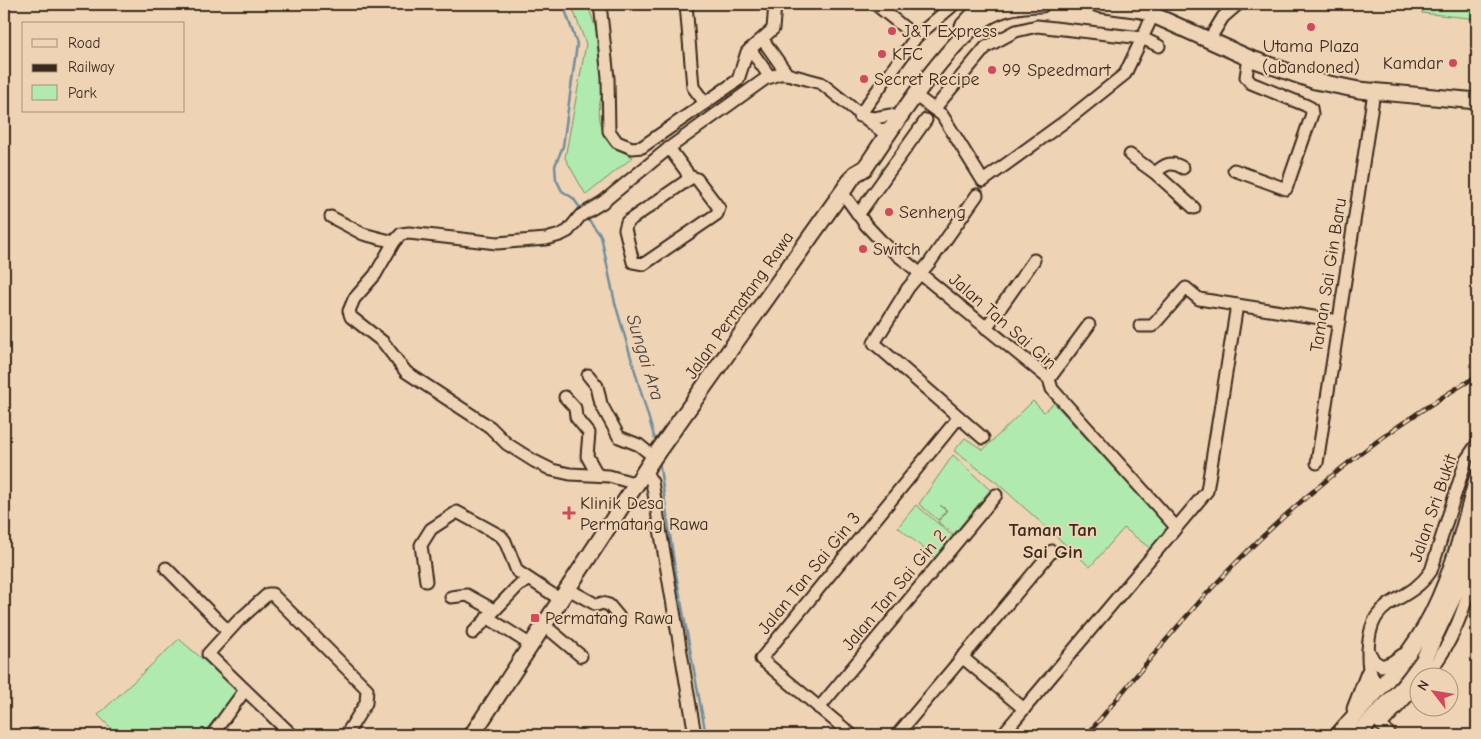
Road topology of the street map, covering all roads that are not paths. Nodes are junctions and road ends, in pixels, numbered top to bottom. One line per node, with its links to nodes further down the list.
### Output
1 (600, 4): 24 (street)
2 (686, 4): 24 (street)
3 (776, 4): 14 (street)
4 (876, 4): 12 (street)
5 (984, 4): 28 (main road, Jalan Permatang Rawa)
6 (1042, 4): 10 (main road, Jalan Permatang Rawa)
7 (1098, 4): 11 (main road)
8 (1238, 4): 15 (street)
9 (952, 6): 12 (street)
10 (1006, 7): 22 (main road, Jalan Permatang Rawa)
11 (1153, 15): 13 (street); 15 (main road)
12 (916, 37): 26 (street)
13 (1142, 38): 16 (street); 25 (street); 25 (street)
14 (763, 40): 17 (street); 19 (street)
15 (1209, 40): 18 (main road)
16 (1159, 46)
17 (750, 49): 20 (street); 24 (street)
18 (1249, 58): 21 (main road); 32 (street)
19 (787, 74): 20 (street); 26 (street)
20 (770, 77): 29 (street)
21 (1374, 92): 23 (main road); 44 (street, Taman Sai Gin Baru)
22 (916, 96): 25 (street); 28 (main road, Jalan Permatang Rawa)
23 (1477, 101)
24 (705, 103)
25 (935, 108)
26 (859, 116): 28 (street); 28 (street)
27 (926, 120): 38 (street)
28 (888, 124): 35 (main road, Jalan Permatang Rawa)
29 (669, 148): 34 (street); 40 (street)
30 (1130, 155): 33 (street)
31 (1183, 168): 33 (street)
32 (1234, 170)
33 (1155, 174): 37 (street)
34 (689, 179): 34 (street)
35 (842, 192): 38 (street, Jalan Tan Sai Gin); 54 (main road, Jalan Permatang Rawa)
36 (977, 195): 42 (street)
37 (1194, 208)
38 (858, 215): 42 (street, Jalan Tan Sai Gin)
39 (331, 217): 40 (street)
40 (394, 242): 56 (street)
41 (1034, 260): 47 (street)
42 (920, 273): 47 (street, Jalan Tan Sai Gin); 51 (street)
43 (1237, 305): 44 (street); 46 (street); 60 (street)
44 (1339, 321): 55 (street, Taman Sai Gin Baru)
45 (1089, 325): 49 (street)
46 (1140, 326)
47 (986, 328): 49 (street, Jalan Tan Sai Gin)
48 (588, 375): 54 (street)
49 (1049, 379): 60 (street, Jalan Tan Sai Gin)
50 (565, 397): 56 (street)
51 (959, 417): 52 (street); 86 (street, Jalan Tan Sai Gin 3)
52 (983, 438)
53 (1477, 444): 77 (street, Jalan Sri Bukit)
54 (654, 457): 57 (main road, Jalan Permatang Rawa)
55 (1317, 463)
56 (597, 474): 57 (street)
57 (641, 478): 68 (main road, Jalan Permatang Rawa); 95 (street)
58 (1477, 478): 74 (main road)
59 (996, 495): 86 (street, Jalan Tan Sai Gin 2)
60 (1176, 528): 87 (street)
61 (1477, 530): 74 (main road)
62 (1052, 550): 80 (street)
63 (1477, 564): 67 (street)
64 (166, 568): 73 (street)
65 (529, 580): 66 (street); 68 (street); 70 (street)
66 (426, 581)
67 (1474, 590): 81 (street)
68 (564, 594): 71 (street); 72 (main road, Jalan Permatang Rawa)
69 (451, 597): 70 (street)
70 (491, 613): 75 (street); 76 (street)
71 (619, 617)
72 (544, 625): 76 (main road, Jalan Permatang Rawa); 79 (street)
73 (228, 631): 84 (street); 94 (street)
74 (1430, 631): 78 (main road); 83 (main road); 100 (main road)
75 (473, 633)
76 (531, 645): 89 (main road, Jalan Permatang Rawa)
77 (1368, 648): 78 (street); 82 (street, Jalan Sri Bukit)
78 (1411, 648): 83 (main road)
79 (581, 656)
80 (962, 657): 87 (street); 97 (street)
81 (1434, 666)
82 (1369, 673): 83 (street); 99 (main road)
83 (1381, 686): 99 (main road)
84 (245, 690): 92 (street); 93 (street)
85 (1408, 699): 88 (street)
86 (819, 708): 96 (street, Jalan Tan Sai Gin 3)
87 (1024, 709): 98 (street)
88 (1385, 730): 101 (main road)
89 (476, 734)
90 (34, 735): 91 (street)
91 (42, 735)
92 (212, 735)
93 (292, 735)
94 (346, 735)
95 (695, 735)
96 (852, 735)
97 (897, 735)
98 (1002, 735)
99 (1338, 735)
100 (1357, 735)
101 (1368, 735)

